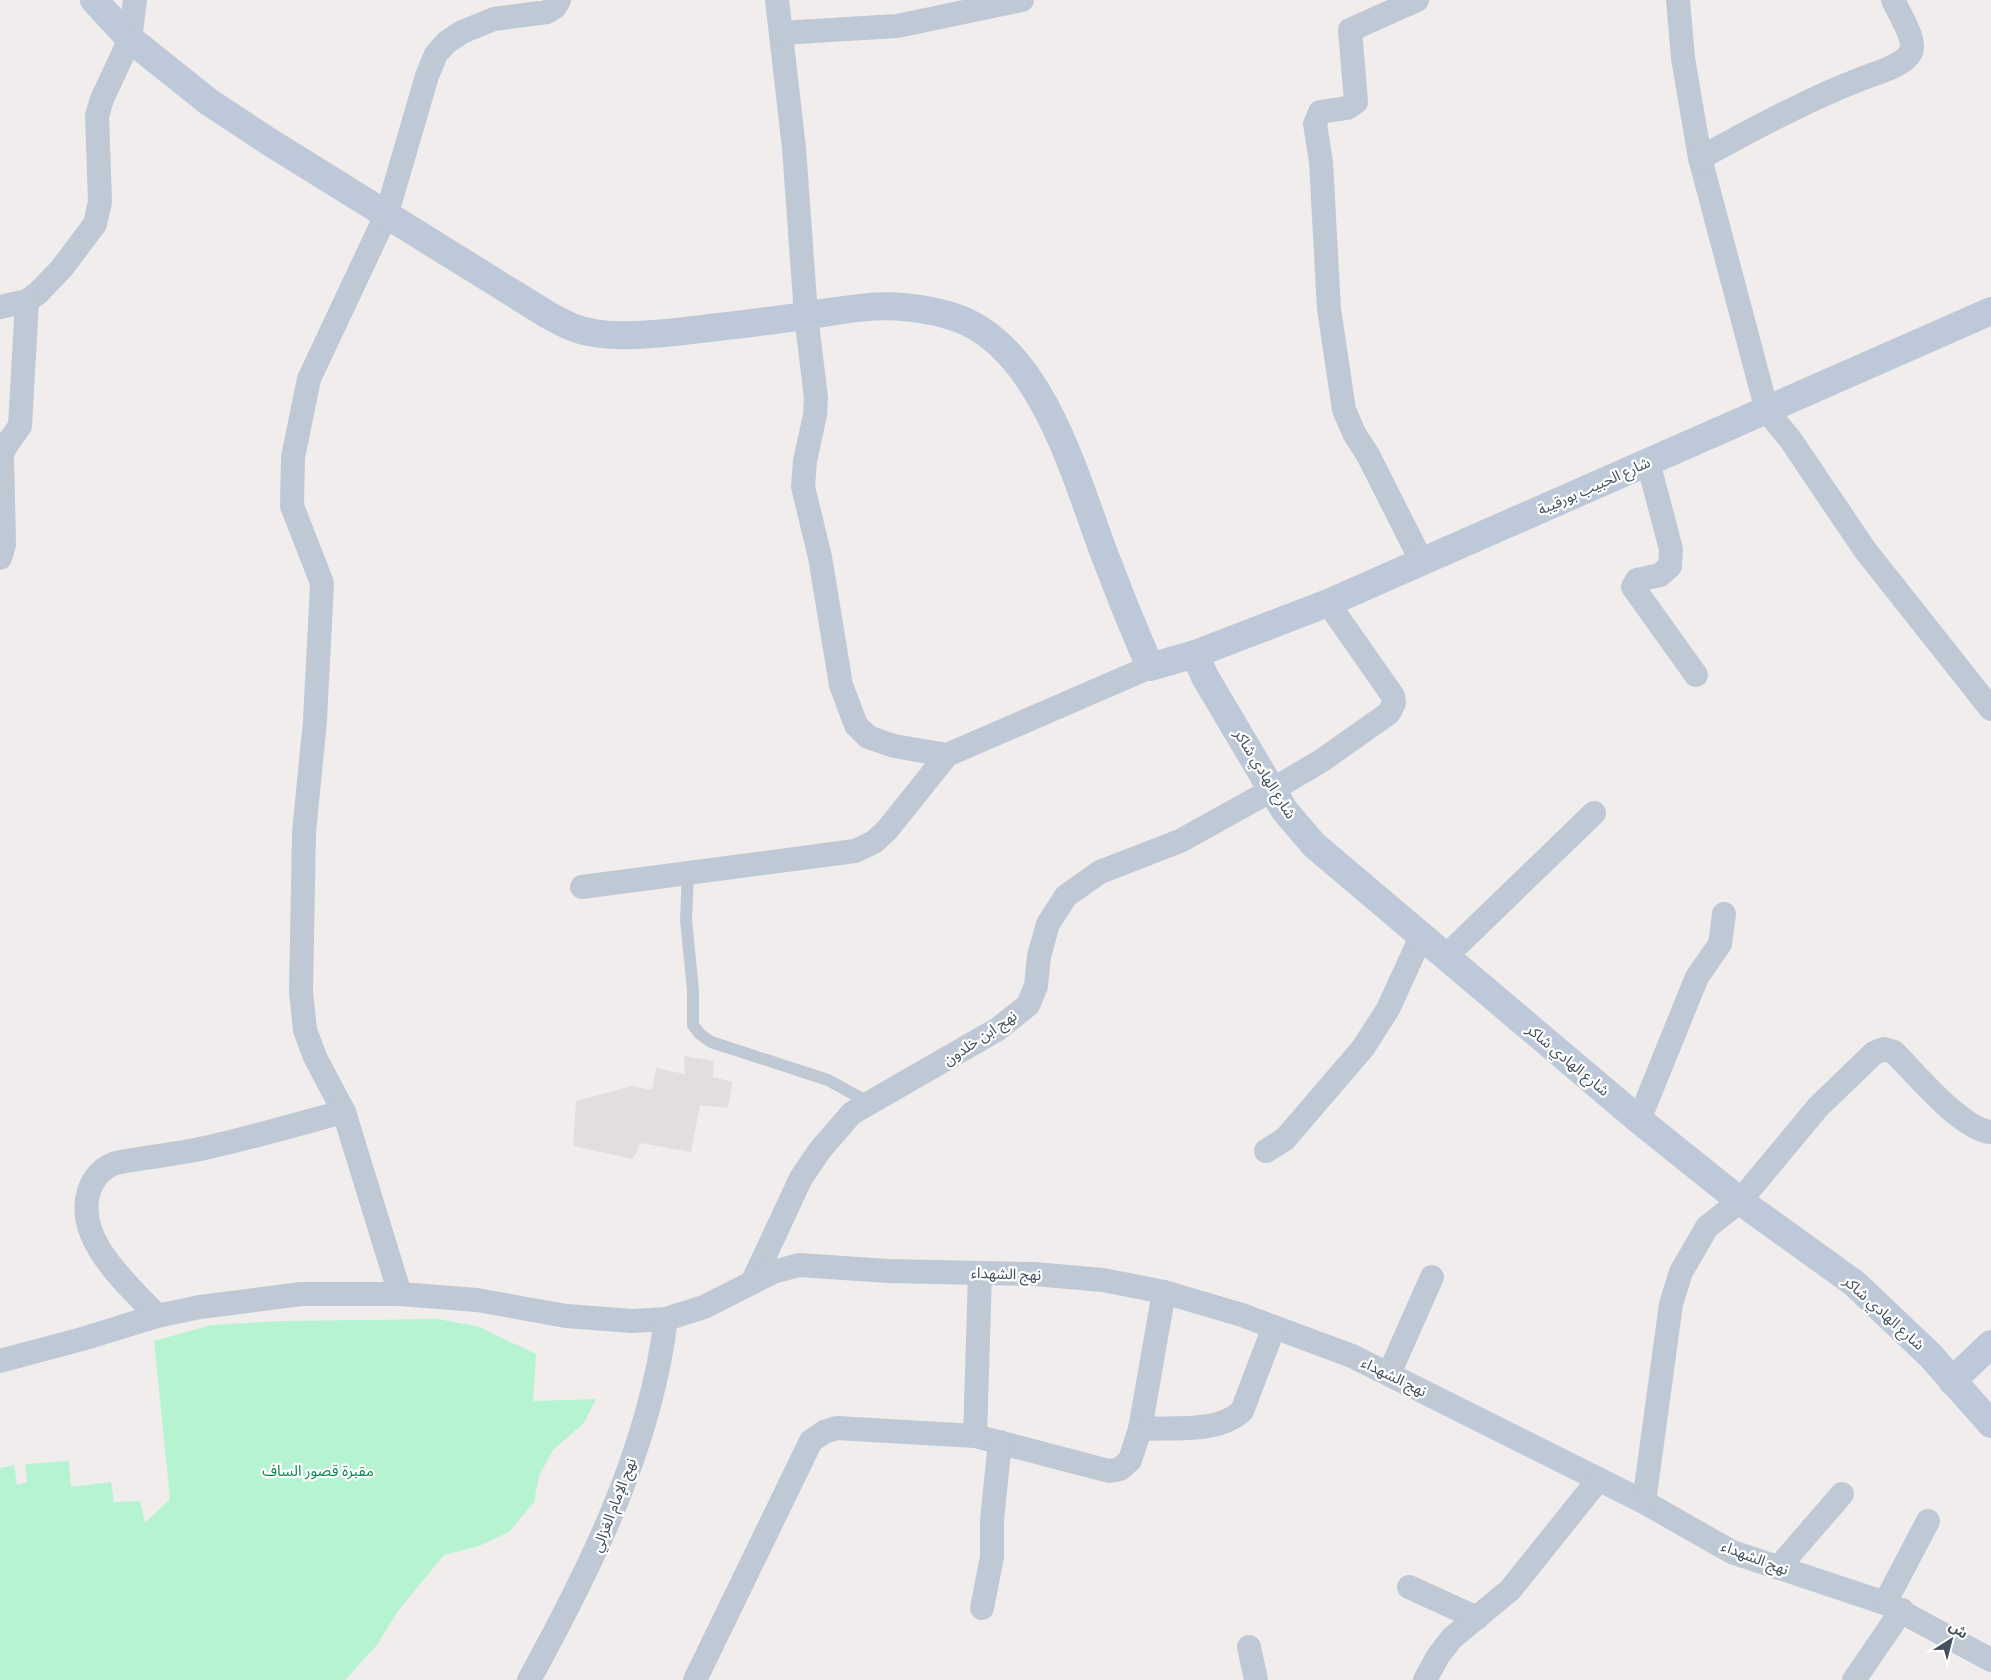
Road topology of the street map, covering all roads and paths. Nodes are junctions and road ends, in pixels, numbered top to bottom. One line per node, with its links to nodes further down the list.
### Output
1 (94, 0): 10 (street)
2 (135, 0): 10 (street)
3 (559, 0): 12 (street)
4 (777, 0): 9 (street)
5 (1022, 0): 9 (street)
6 (1417, 0): 20 (street)
7 (1678, 0): 11 (street)
8 (1893, 0): 11 (street)
9 (781, 33): 16 (street)
10 (130, 39): 12 (street); 13 (street)
11 (1700, 158): 17 (street)
12 (387, 213): 16 (street); 35 (street)
13 (27, 301): 14 (street); 19 (street)
14 (0, 307)
15 (1991, 311): 17 (street, شارع الحبيب بورقيبة)
16 (806, 316): 23 (street); 26 (street)
17 (1767, 411): 18 (street, شارع الحبيب بورقيبة); 25 (street)
18 (1648, 462): 20 (street, شارع الحبيب بورقيبة); 24 (street)
19 (0, 558)
20 (1422, 562): 21 (street, شارع الحبيب بورقيبة)
21 (1328, 603): 22 (street, شارع الحبيب بورقيبة); 27 (street, نهج ابن خلدون)
22 (1195, 654): 23 (street, شارع الحبيب بورقيبة); 27 (street, شارع الهادي شاكر)
23 (1150, 667): 26 (street)
24 (1696, 675)
25 (1991, 710)
26 (947, 755): 29 (street)
27 (1272, 790): 32 (street, شارع الهادي شاكر); 34 (street, نهج ابن خلدون)
28 (1594, 813): 33 (street)
29 (688, 873): 30 (street); 34 (lane)
30 (582, 887)
31 (1724, 914): 36 (street)
32 (1421, 937): 33 (street, شارع الهادي شاكر); 38 (street)
33 (1445, 957): 36 (street, شارع الهادي شاكر)
34 (870, 1103): 42 (street, نهج ابن خلدون)
35 (344, 1112): 44 (street); 45 (street)
36 (1639, 1120): 39 (street, شارع الهادي شاكر)
37 (1991, 1132): 39 (street)
38 (1266, 1151)
39 (1740, 1201): 51 (street, شارع الهادي شاكر); 58 (street)
40 (980, 1273): 42 (street, نهج الشهداء); 43 (street, نهج الشهداء); 54 (street)
41 (1432, 1277): 50 (street)
42 (752, 1283): 46 (street, نهج الشهداء)
43 (1164, 1292): 47 (street, نهج الشهداء); 53 (street)
44 (400, 1294): 45 (street, نهج الشهداء); 46 (street, نهج الشهداء)
45 (157, 1316): 49 (street, نهج الشهداء)
46 (666, 1319): 67 (street, نهج الإمام الغزالي)
47 (1274, 1327): 50 (street, نهج الشهداء); 53 (street)
48 (1991, 1344): 51 (street)
49 (0, 1361)
50 (1389, 1374): 56 (street, نهج الشهداء)
51 (1952, 1380): 52 (street, شارع الهادي شاكر)
52 (1991, 1424)
53 (1140, 1428): 55 (street)
54 (975, 1436): 55 (street); 68 (street)
55 (1000, 1442): 63 (street)
56 (1599, 1479): 58 (street, نهج الشهداء); 64 (street)
57 (1842, 1494): 60 (street)
58 (1644, 1502): 60 (street, نهج الشهداء)
59 (1928, 1521): 62 (street)
60 (1778, 1568): 62 (street, نهج الشهداء)
61 (1409, 1587): 64 (street)
62 (1894, 1607): 66 (street, نهج الشهداء); 71 (street)
63 (982, 1608)
64 (1477, 1618): 70 (street)
65 (1249, 1647): 69 (street)
66 (1991, 1660)
67 (530, 1680)
68 (695, 1680)
69 (1256, 1680)
70 (1425, 1680)
71 (1854, 1680)

